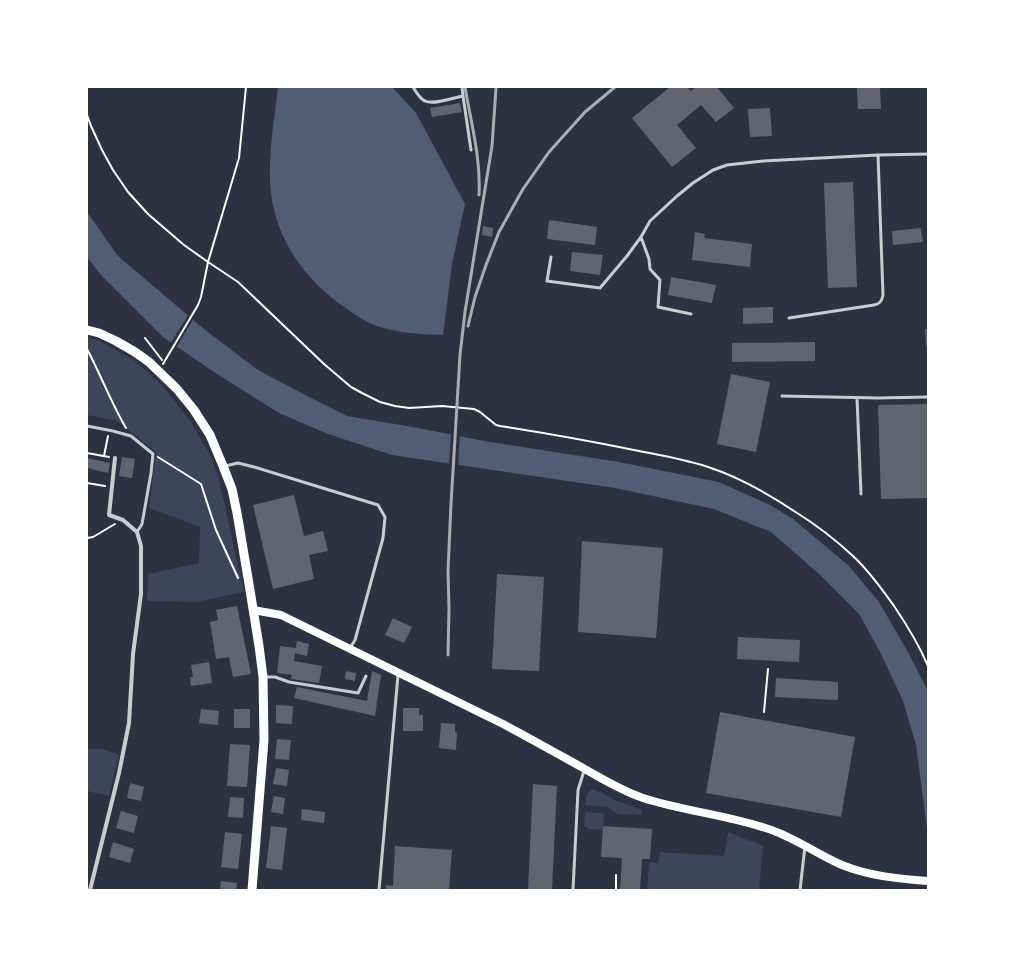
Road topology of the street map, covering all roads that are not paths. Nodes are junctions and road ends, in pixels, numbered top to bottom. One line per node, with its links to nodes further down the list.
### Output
1 (413, 87): 3 (lane)
2 (462, 87): 3 (lane)
3 (463, 96): 4 (lane)
4 (471, 150)
5 (928, 154): 6 (lane)
6 (878, 155): 7 (lane); 10 (lane)
7 (641, 237): 8 (lane); 9 (lane)
8 (551, 257)
9 (691, 314)
10 (789, 318)
11 (87, 330): 17 (main road)
12 (782, 396): 13 (lane)
13 (857, 398): 14 (lane); 18 (lane)
14 (928, 398)
15 (87, 426): 19 (lane)
16 (115, 458): 19 (street)
17 (223, 466): 20 (main road); 21 (lane)
18 (862, 494)
19 (137, 532): 28 (street)
20 (253, 610): 21 (main road); 24 (main road)
21 (350, 648): 22 (main road)
22 (398, 672): 25 (main road); 30 (lane)
23 (366, 676): 24 (lane)
24 (262, 677): 29 (main road)
25 (585, 769): 26 (main road); 31 (lane)
26 (805, 845): 27 (main road); 32 (lane)
27 (928, 881)
28 (90, 890)
29 (252, 890)
30 (379, 890)
31 (574, 890)
32 (800, 890)

